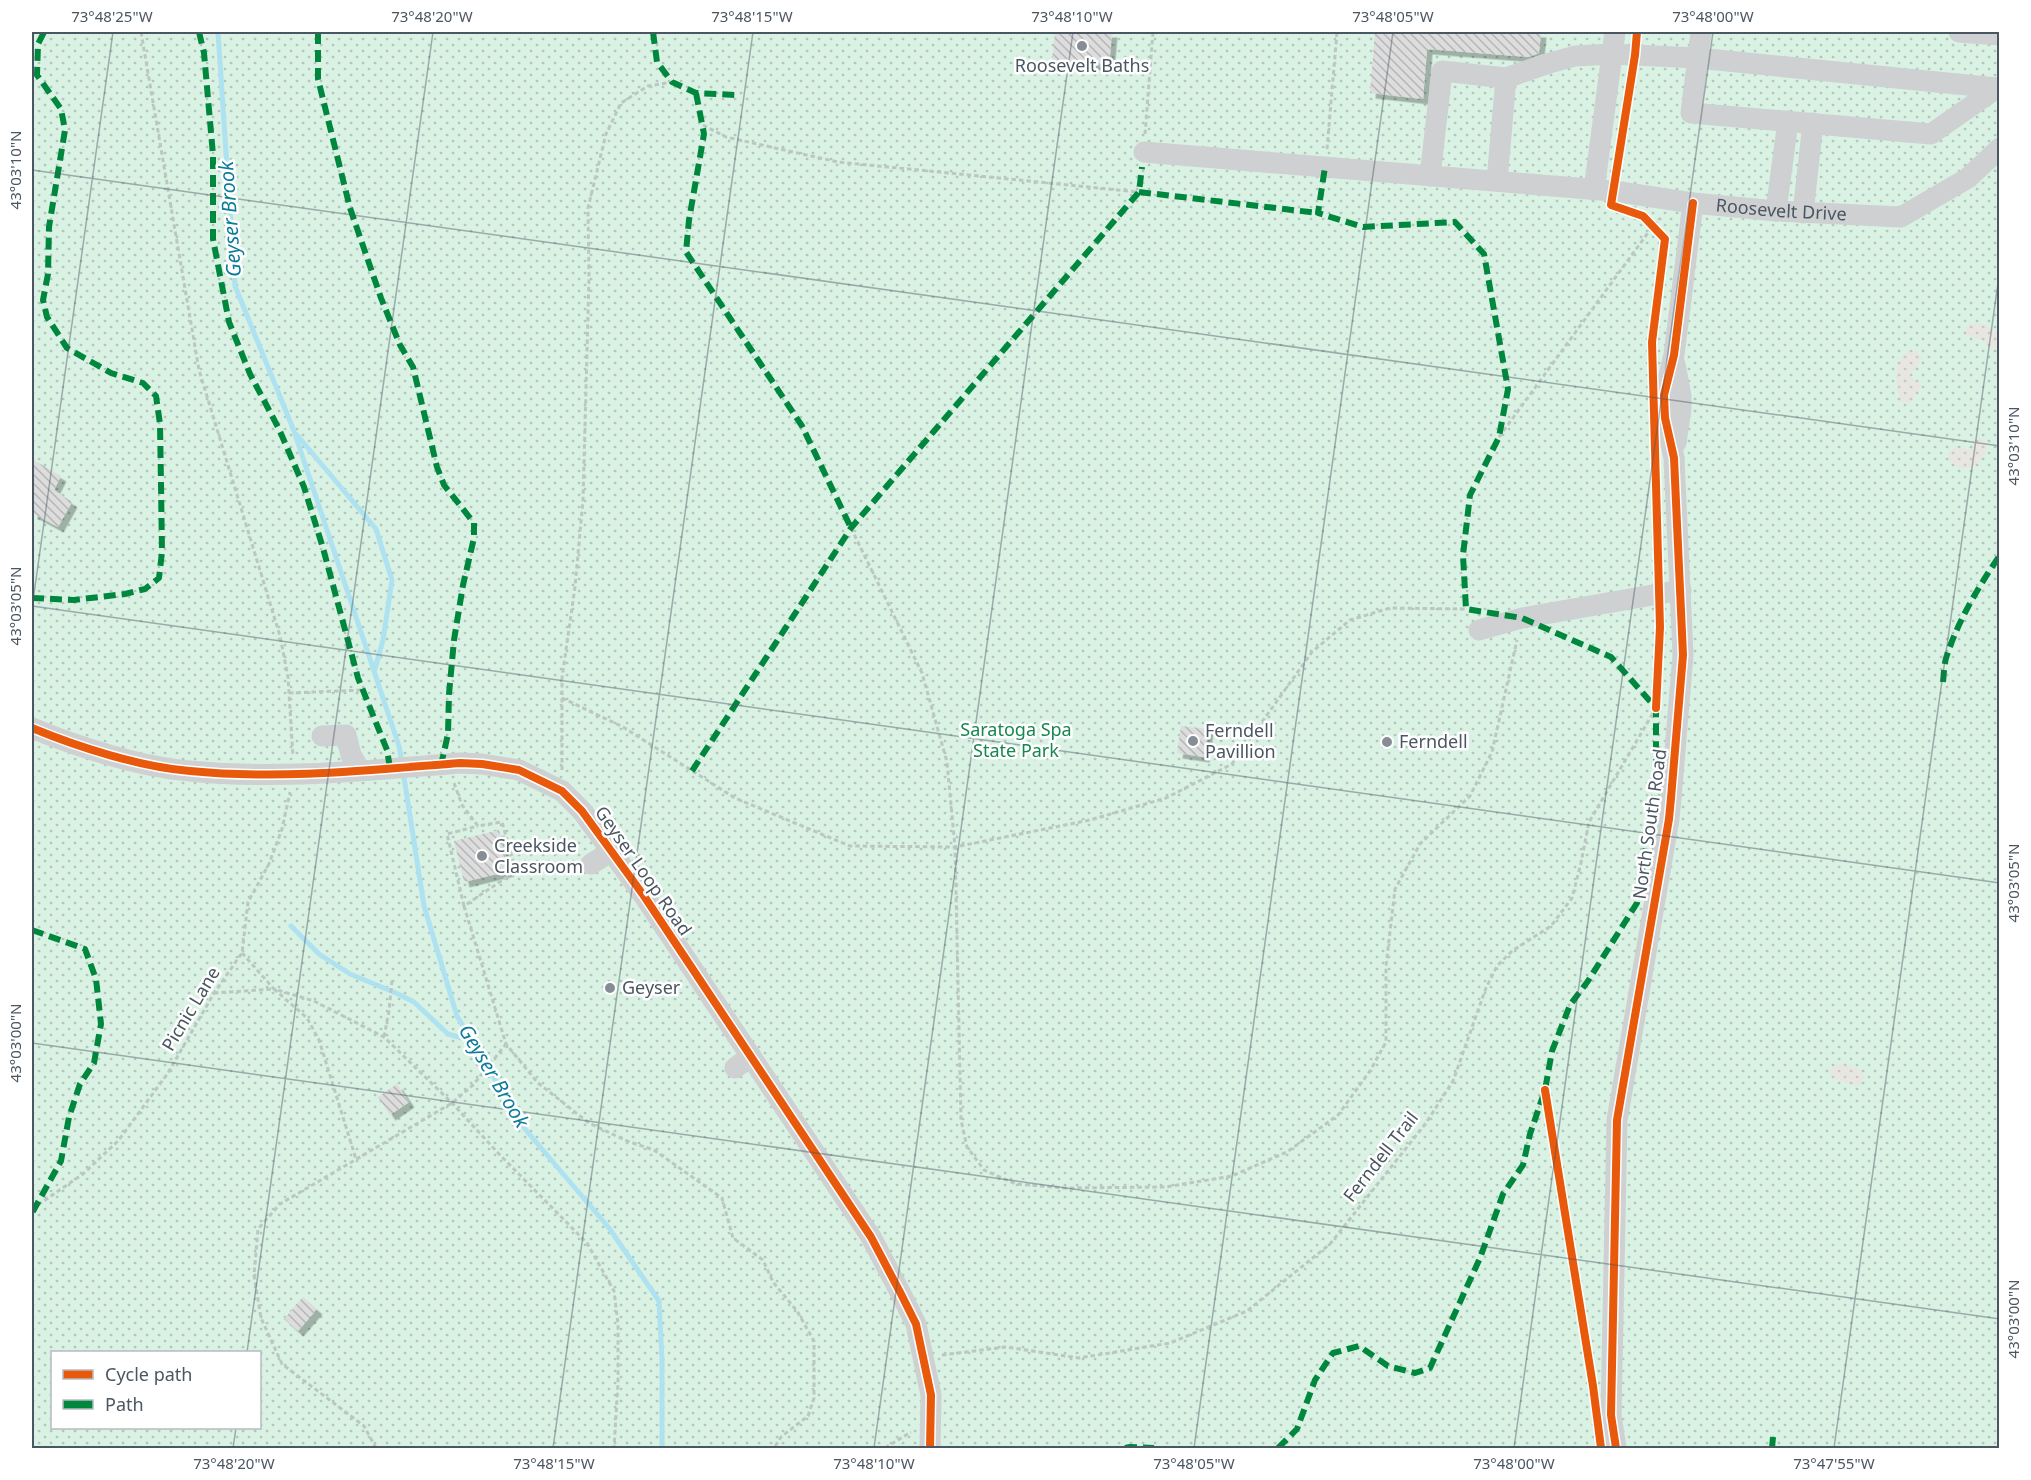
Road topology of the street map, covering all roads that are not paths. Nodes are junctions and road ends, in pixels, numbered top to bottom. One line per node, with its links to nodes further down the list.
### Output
1 (1615, 32): 5 (street)
2 (1701, 32): 6 (street)
3 (1959, 32): 4 (street)
4 (2000, 35)
5 (1612, 54): 6 (street); 7 (street); 15 (street)
6 (1697, 58): 8 (street); 9 (street)
7 (1506, 78): 13 (street); 14 (street)
8 (1998, 88): 10 (street)
9 (1788, 121): 10 (street); 17 (street)
10 (1813, 123): 18 (street)
11 (1144, 147): 13 (street, Roosevelt Drive)
12 (2000, 148): 18 (street, Roosevelt Drive)
13 (1430, 176): 14 (street, Roosevelt Drive)
14 (1497, 182): 15 (street, Roosevelt Drive)
15 (1594, 190): 16 (street, Roosevelt Drive)
16 (1693, 203): 17 (street, Roosevelt Drive); 19 (street, North South Road)
17 (1776, 211): 18 (street, Roosevelt Drive)
18 (1803, 213)
19 (1681, 590): 20 (street); 27 (street, North South Road)
20 (1479, 630)
21 (32, 728): 23 (street, Geyser Loop Road)
22 (321, 736): 23 (street)
23 (360, 770): 24 (street, Geyser Loop Road)
24 (612, 851): 25 (street); 26 (street, Geyser Loop Road)
25 (591, 864)
26 (930, 1449)
27 (1616, 1449)

